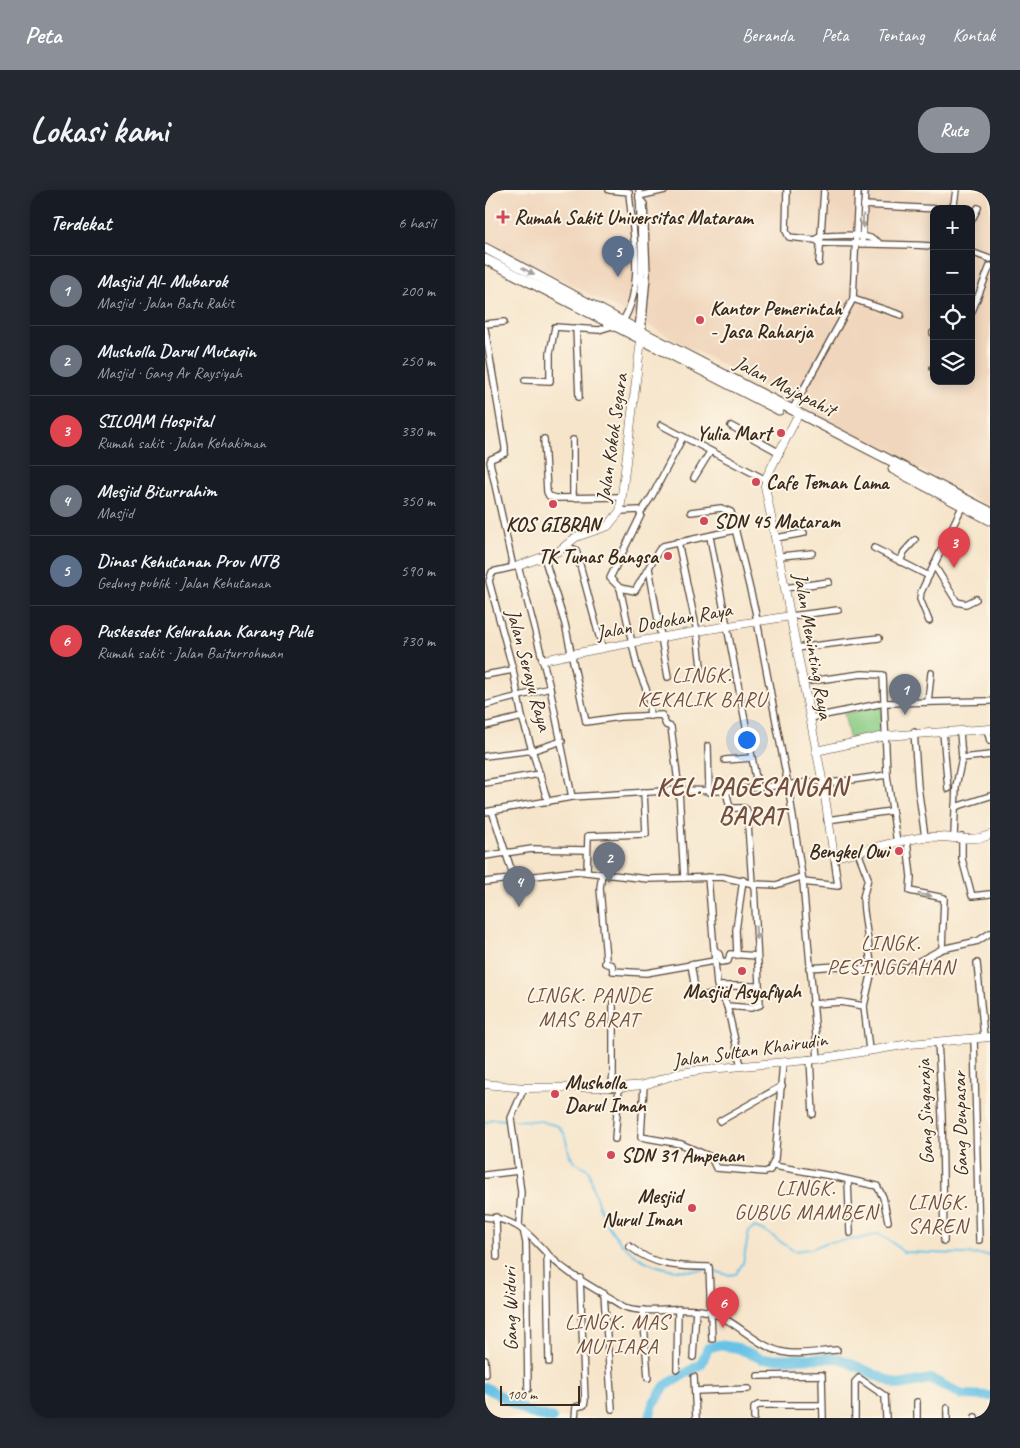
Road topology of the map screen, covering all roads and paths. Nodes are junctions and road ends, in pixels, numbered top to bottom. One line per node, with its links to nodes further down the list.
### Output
1 (601, 190): 2 (street)
2 (608, 190): 32 (street)
3 (665, 190): 9 (street)
4 (787, 190): 17 (street)
5 (824, 190): 17 (street)
6 (858, 190): 15 (street)
7 (865, 190): 10 (street)
8 (956, 190): 11 (street)
9 (639, 195): 36 (street)
10 (864, 205): 13 (street); 16 (street, one-way to 16)
11 (953, 205)
12 (978, 208): 14 (street)
13 (930, 209)
14 (975, 213)
15 (854, 237): 16 (street); 17 (street); 21 (street)
16 (863, 238): 18 (street); 19 (street)
17 (819, 240): 21 (street); 26 (street)
18 (878, 242): 19 (street); 20 (street)
19 (862, 245): 21 (street)
20 (930, 246)
21 (855, 247): 28 (street)
22 (485, 248): 32 (main road, Jalan Majapahit, one-way to 32)
23 (975, 253): 25 (street)
24 (485, 259): 32 (main road, Jalan Majapahit)
25 (990, 259)
26 (819, 263)
27 (990, 266): 29 (street)
28 (853, 299): 30 (street); 40 (street)
29 (975, 304)
30 (901, 315)
31 (504, 322): 33 (street)
32 (619, 323): 34 (street); 36 (main road, Jalan Majapahit)
33 (485, 324)
34 (576, 328): 37 (street); 38 (street)
35 (485, 329): 74 (street)
36 (640, 334): 39 (main road, Jalan Majapahit); 53 (street, Jalan Kokok Segara)
37 (525, 380)
38 (579, 396)
39 (760, 397): 40 (main road, Jalan Majapahit); 41 (main road, Jalan Majapahit)
40 (792, 410): 51 (main road, Jalan Majapahit)
41 (797, 419): 48 (street); 51 (main road, Jalan Majapahit)
42 (661, 425): 44 (street)
43 (731, 426): 48 (street)
44 (683, 437): 47 (street); 59 (street)
45 (545, 440): 54 (street)
46 (573, 440): 54 (street)
47 (709, 452): 49 (street); 50 (street)
48 (780, 453): 50 (street)
49 (694, 478)
50 (766, 480): 64 (street, Jalan Meninting Raya)
51 (932, 486): 52 (main road, Jalan Majapahit)
52 (945, 493): 55 (main road, Jalan Majapahit); 58 (main road, Jalan Majapahit)
53 (621, 496): 54 (street); 56 (street, Jalan Kokok Segara)
54 (573, 498)
55 (962, 506): 60 (main road, Jalan Majapahit); 73 (street)
56 (619, 511): 59 (street); 67 (street, Jalan Kokok Segara)
57 (691, 512): 61 (street)
58 (990, 512)
59 (641, 514): 80 (street)
60 (990, 520)
61 (735, 530): 63 (street); 85 (street)
62 (804, 533): 64 (street)
63 (710, 537): 66 (street); 87 (street)
64 (776, 538): 70 (street, Jalan Meninting Raya)
65 (915, 540): 72 (street)
66 (677, 542): 76 (street); 88 (street)
67 (566, 546): 71 (street, Jalan Kokok Segara); 92 (street)
68 (874, 548): 72 (street)
69 (812, 553): 70 (street)
70 (781, 556): 81 (street, Jalan Meninting Raya)
71 (543, 557): 74 (street, Jalan Kokok Segara); 94 (street)
72 (900, 562): 78 (street)
73 (934, 565): 78 (street); 82 (street)
74 (515, 566): 77 (street); 95 (street)
75 (485, 567): 77 (street)
76 (649, 568): 80 (street); 90 (street)
77 (492, 572): 97 (street, Jalan Serayu Raya)
78 (929, 576): 86 (street)
79 (829, 582): 81 (street)
80 (620, 588): 91 (street)
81 (785, 588): 84 (street, Jalan Meninting Raya)
82 (976, 599)
83 (838, 610): 84 (street)
84 (791, 616): 85 (street, Jalan Dodokan Raya); 93 (street, Jalan Meninting Raya)
85 (757, 621): 87 (street, Jalan Dodokan Raya); 131 (street)
86 (929, 621)
87 (728, 626): 88 (street, Jalan Dodokan Raya); 124 (street)
88 (697, 632): 90 (street, Jalan Dodokan Raya); 96 (street)
89 (879, 638): 93 (street)
90 (663, 639): 91 (street, Jalan Dodokan Raya); 100 (street)
91 (631, 642): 92 (street, Jalan Dodokan Raya); 108 (street)
92 (602, 647): 94 (street, Jalan Dodokan Raya)
93 (797, 648): 101 (street, Jalan Meninting Raya)
94 (570, 654): 95 (street, Jalan Dodokan Raya); 108 (street)
95 (543, 660): 102 (street)
96 (701, 666)
97 (513, 670): 99 (street); 103 (street, Jalan Serayu Raya)
98 (931, 673): 105 (street)
99 (485, 675)
100 (668, 677)
101 (803, 682): 106 (street); 110 (street, Jalan Meninting Raya)
102 (550, 688): 103 (street); 117 (street)
103 (518, 695): 107 (street); 109 (street, Jalan Serayu Raya)
104 (990, 701): 105 (street)
105 (928, 702): 106 (street)
106 (884, 703): 110 (street); 116 (street)
107 (485, 705)
108 (650, 716): 134 (street)
109 (522, 717): 111 (street); 120 (street, Jalan Serayu Raya)
110 (810, 718): 121 (street, Jalan Meninting Raya)
111 (485, 726)
112 (989, 729): 115 (street); 118 (street)
113 (914, 732): 114 (street); 116 (street); 147 (street)
114 (943, 732): 115 (street); 133 (street)
115 (960, 732): 125 (street)
116 (885, 736): 121 (street); 128 (street)
117 (562, 741): 120 (street); 139 (street)
118 (990, 741)
119 (708, 746): 137 (street)
120 (534, 750): 123 (street); 127 (street, Jalan Serayu Raya)
121 (816, 751): 129 (street, Jalan Meninting Raya)
122 (990, 755): 125 (street)
123 (485, 756)
124 (752, 758): 126 (street); 132 (street)
125 (962, 758): 141 (street)
126 (725, 760)
127 (540, 774): 130 (street); 140 (street, Jalan Serayu Raya)
128 (887, 775): 129 (street); 143 (street)
129 (823, 782): 131 (street); 145 (street, Jalan Meninting Raya)
130 (485, 784)
131 (788, 785): 132 (street); 161 (street)
132 (758, 789): 135 (street)
133 (948, 789)
134 (679, 790): 136 (street); 137 (street); 160 (street)
135 (726, 791): 137 (street); 164 (street)
136 (645, 792): 139 (street); 151 (street)
137 (709, 792)
138 (990, 796): 141 (street)
139 (572, 797): 140 (street)
140 (548, 802): 142 (street)
141 (955, 807): 148 (street)
142 (492, 811): 144 (street); 152 (street)
143 (891, 811): 145 (street); 150 (street)
144 (485, 812)
145 (827, 820): 155 (street, Jalan Meninting Raya)
146 (990, 835): 148 (street)
147 (925, 837): 148 (street); 149 (street)
148 (958, 837): 165 (street)
149 (907, 841): 150 (street); 167 (street, one-way to 167)
150 (897, 843): 153 (street)
151 (587, 850): 152 (street); 156 (street)
152 (507, 852): 154 (street); 159 (street)
153 (858, 852): 155 (street); 175 (street)
154 (485, 856)
155 (833, 857): 161 (street, Jalan Meninting Raya)
156 (587, 872): 157 (street); 159 (street)
157 (602, 874): 160 (street); 173 (street)
158 (708, 877): 160 (street); 162 (street); 168 (street)
159 (513, 878): 163 (street)
160 (684, 878)
161 (802, 879): 164 (street); 174 (street)
162 (743, 880): 164 (street); 169 (street)
163 (485, 882)
164 (753, 884): 170 (street, one-way to 170)
165 (990, 894)
166 (990, 933): 167 (street)
167 (942, 949): 175 (street)
168 (713, 951): 169 (street); 171 (street)
169 (737, 955): 170 (street)
170 (757, 956): 176 (street)
171 (714, 960): 173 (street); 177 (street)
172 (977, 963): 182 (street)
173 (691, 964): 177 (street)
174 (809, 968): 175 (street); 179 (street)
175 (872, 971): 181 (street)
176 (758, 986): 177 (street); 180 (street)
177 (718, 988): 180 (street)
178 (613, 1003): 193 (street)
179 (813, 1004): 181 (street); 186 (street)
180 (727, 1006): 188 (street)
181 (864, 1006): 185 (street)
182 (987, 1037): 183 (street, Jalan Sultan Khairudin)
183 (974, 1038): 184 (street, Jalan Sultan Khairudin); 206 (street, Gang Denpasar)
184 (938, 1041): 185 (street, Jalan Sultan Khairudin); 207 (street, Gang Singaraja)
185 (869, 1050): 186 (street, Jalan Sultan Khairudin)
186 (814, 1059): 187 (street, Jalan Sultan Khairudin); 194 (street)
187 (783, 1062): 188 (street, Jalan Sultan Khairudin); 191 (street)
188 (741, 1066): 190 (street, Jalan Sultan Khairudin)
189 (485, 1084): 192 (street, Jalan Sultan Khairudin)
190 (643, 1084): 193 (street, Jalan Sultan Khairudin); 197 (street)
191 (782, 1086): 195 (street); 197 (street)
192 (524, 1088): 193 (street, Jalan Sultan Khairudin); 198 (street, Gang Widuri)
193 (615, 1088): 196 (street)
194 (813, 1114)
195 (720, 1121)
196 (615, 1139)
197 (774, 1166): 200 (street)
198 (518, 1172): 199 (street); 204 (street, Gang Widuri)
199 (485, 1175)
200 (848, 1180): 203 (street); 205 (street)
201 (485, 1217): 202 (street)
202 (496, 1218): 204 (street); 210 (street)
203 (888, 1221)
204 (521, 1227): 209 (street); 227 (street, Gang Widuri)
205 (850, 1232)
206 (979, 1240)
207 (944, 1241)
208 (629, 1246): 216 (street)
209 (547, 1253): 211 (street); 221 (street)
210 (497, 1257)
211 (579, 1278): 212 (street); 234 (street)
212 (604, 1294): 214 (street); 233 (street)
213 (678, 1309): 214 (street); 215 (street); 222 (street)
214 (643, 1310): 226 (street)
215 (696, 1310): 216 (street); 219 (street)
216 (711, 1313): 217 (street); 218 (street)
217 (712, 1339)
218 (837, 1350)
219 (693, 1357)
220 (485, 1360): 223 (street)
221 (549, 1362)
222 (677, 1369)
223 (487, 1374)
224 (694, 1376): 228 (street)
225 (758, 1376): 231 (street)
226 (647, 1378)
227 (528, 1389)
228 (695, 1390): 229 (street); 235 (street)
229 (748, 1390)
230 (917, 1402): 240 (street)
231 (823, 1405): 236 (street); 237 (street)
232 (947, 1408): 241 (street)
233 (612, 1409)
234 (575, 1416)
235 (696, 1418)
236 (754, 1418)
237 (823, 1418)
238 (855, 1418): 239 (street)
239 (886, 1418)
240 (917, 1418)
241 (947, 1418)

